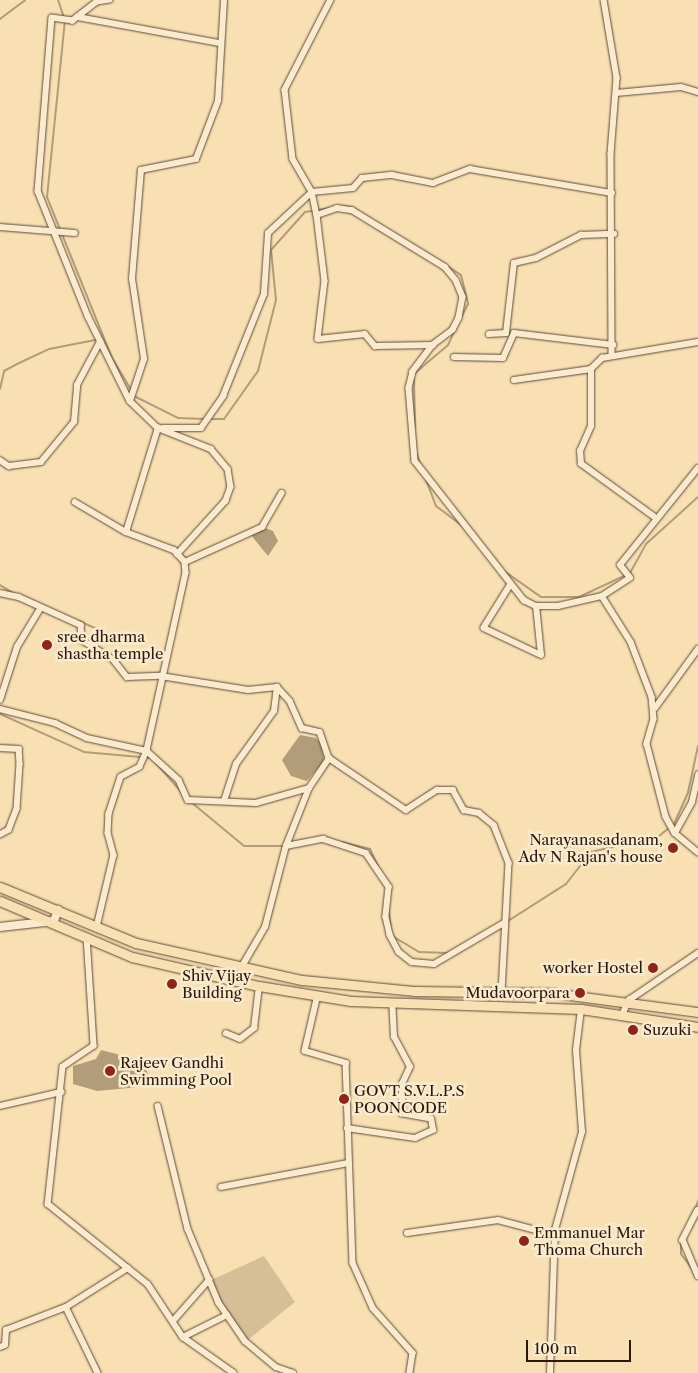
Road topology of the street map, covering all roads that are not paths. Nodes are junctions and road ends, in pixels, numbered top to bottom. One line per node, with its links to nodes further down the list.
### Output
1 (110, 0): 5 (street)
2 (224, 0): 6 (street)
3 (331, 0): 9 (street)
4 (604, 0): 8 (street)
5 (76, 19): 6 (street); 13 (street)
6 (220, 43): 25 (street)
7 (698, 92): 8 (street)
8 (616, 93): 10 (street)
9 (312, 192): 10 (street); 11 (street); 26 (street)
10 (612, 194): 15 (street)
11 (318, 215): 19 (street); 19 (street)
12 (0, 227): 13 (street)
13 (51, 228): 14 (street); 17 (street)
14 (75, 233)
15 (614, 234): 16 (street); 20 (street)
16 (489, 334)
17 (100, 342): 25 (street); 27 (street)
18 (698, 342): 21 (street)
19 (433, 345): 35 (street)
20 (613, 345): 21 (street); 22 (street)
21 (612, 356): 23 (street)
22 (454, 357)
23 (591, 369): 24 (street); 31 (street)
24 (514, 380)
25 (131, 400): 26 (street)
26 (158, 428): 32 (street); 33 (street)
27 (0, 460)
28 (698, 468): 31 (street)
29 (282, 493): 34 (street)
30 (75, 502): 32 (street)
31 (654, 518): 37 (street)
32 (126, 532): 33 (street)
33 (178, 554): 34 (street)
34 (185, 562): 41 (street)
35 (510, 586): 38 (street); 38 (street)
36 (0, 593): 39 (street)
37 (602, 596): 38 (street); 44 (street)
38 (536, 606)
39 (40, 608): 41 (street); 43 (street)
40 (698, 649): 44 (street)
41 (160, 676): 42 (street); 47 (street)
42 (277, 688): 48 (street); 51 (street)
43 (0, 700)
44 (654, 708): 52 (street)
45 (0, 709): 47 (street)
46 (0, 748): 53 (street)
47 (147, 752): 51 (street); 62 (street)
48 (330, 758): 50 (street); 60 (street)
49 (698, 775): 52 (street)
50 (309, 788): 51 (street); 54 (street)
51 (224, 801)
52 (675, 832): 55 (street)
53 (0, 835)
54 (286, 846): 60 (street); 65 (street)
55 (698, 852)
56 (0, 887): 58 (main road)
57 (0, 901): 59 (main road)
58 (58, 910): 59 (main road); 62 (main road)
59 (54, 921): 61 (main road); 63 (main road)
60 (504, 923): 67 (street)
61 (0, 927)
62 (97, 927): 65 (main road)
63 (87, 937): 66 (main road); 76 (street)
64 (698, 953): 69 (street)
65 (241, 968): 67 (main road)
66 (259, 986): 68 (main road); 75 (street)
67 (502, 992): 69 (main road)
68 (318, 996): 70 (main road); 79 (street)
69 (628, 1000): 72 (main road); 73 (street)
70 (392, 1004): 71 (main road); 79 (street)
71 (581, 1009): 73 (main road); 84 (street)
72 (698, 1012)
73 (622, 1015): 74 (main road)
74 (698, 1027)
75 (226, 1032)
76 (62, 1092): 77 (street); 85 (street)
77 (0, 1106)
78 (158, 1106): 87 (street)
79 (347, 1128): 80 (street)
80 (348, 1162): 81 (street); 96 (street)
81 (220, 1187)
82 (698, 1210): 86 (street)
83 (407, 1233): 84 (street)
84 (555, 1235): 97 (street)
85 (128, 1268): 88 (street); 90 (street)
86 (698, 1276)
87 (209, 1280): 89 (street); 90 (street)
88 (66, 1307): 92 (street); 93 (street)
89 (227, 1315): 91 (street); 95 (street)
90 (173, 1321): 91 (street)
91 (183, 1337): 94 (street)
92 (0, 1347)
93 (98, 1373)
94 (234, 1373)
95 (292, 1373)
96 (410, 1373)
97 (550, 1373)

